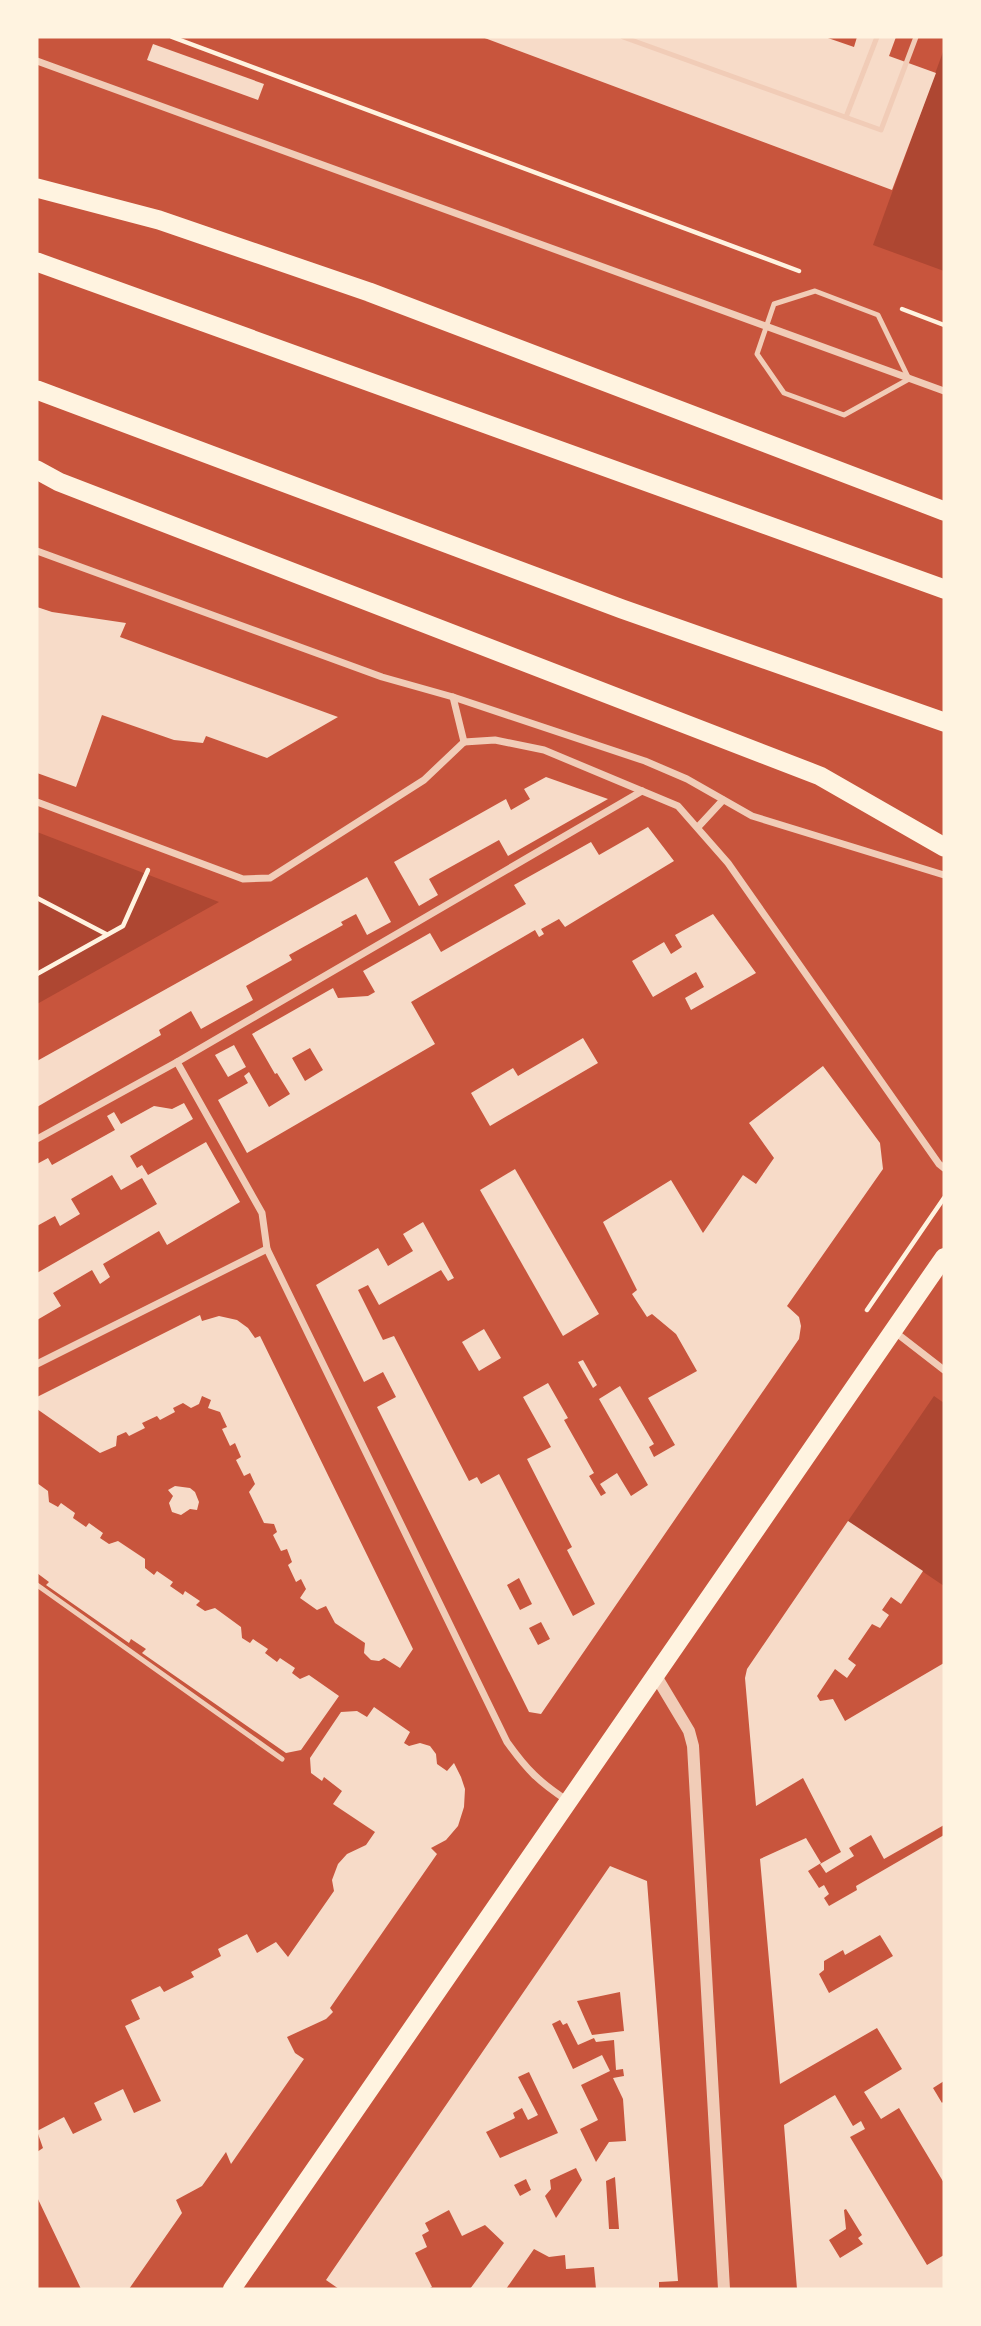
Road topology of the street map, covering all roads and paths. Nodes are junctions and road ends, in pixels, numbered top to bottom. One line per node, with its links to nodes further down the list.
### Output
1 (172, 37): 9 (path)
2 (623, 37): 6 (lane)
3 (877, 37): 6 (lane)
4 (916, 37): 6 (lane)
5 (37, 61): 12 (street)
6 (846, 117)
7 (37, 188): 17 (highway)
8 (37, 262): 19 (highway)
9 (803, 272)
10 (893, 306): 11 (path)
11 (944, 325)
12 (767, 326): 13 (street); 13 (lane); 13 (lane)
13 (909, 379): 15 (street)
14 (37, 390): 21 (highway)
15 (944, 391)
16 (37, 470): 28 (highway)
17 (944, 511)
18 (37, 551): 20 (street)
19 (944, 589)
20 (453, 697): 22 (street); 24 (street)
21 (944, 722)
22 (464, 742): 23 (street); 27 (street)
23 (642, 791): 26 (street); 33 (street)
24 (723, 800): 26 (street); 29 (street)
25 (37, 802): 27 (street)
26 (698, 827): 35 (street)
27 (158, 847): 31 (path)
28 (944, 847)
29 (944, 875)
30 (37, 898): 31 (path)
31 (107, 935): 32 (path)
32 (37, 974)
33 (177, 1062): 34 (street); 36 (street)
34 (37, 1139)
35 (944, 1168)
36 (267, 1249): 39 (street); 44 (street)
37 (944, 1257): 38 (main road)
38 (893, 1330): 40 (street); 42 (main road)
39 (37, 1364)
40 (944, 1370)
41 (37, 1585): 43 (lane)
42 (656, 1676): 44 (main road); 46 (street)
43 (282, 1759)
44 (569, 1801): 45 (main road)
45 (232, 2289)
46 (724, 2289)

